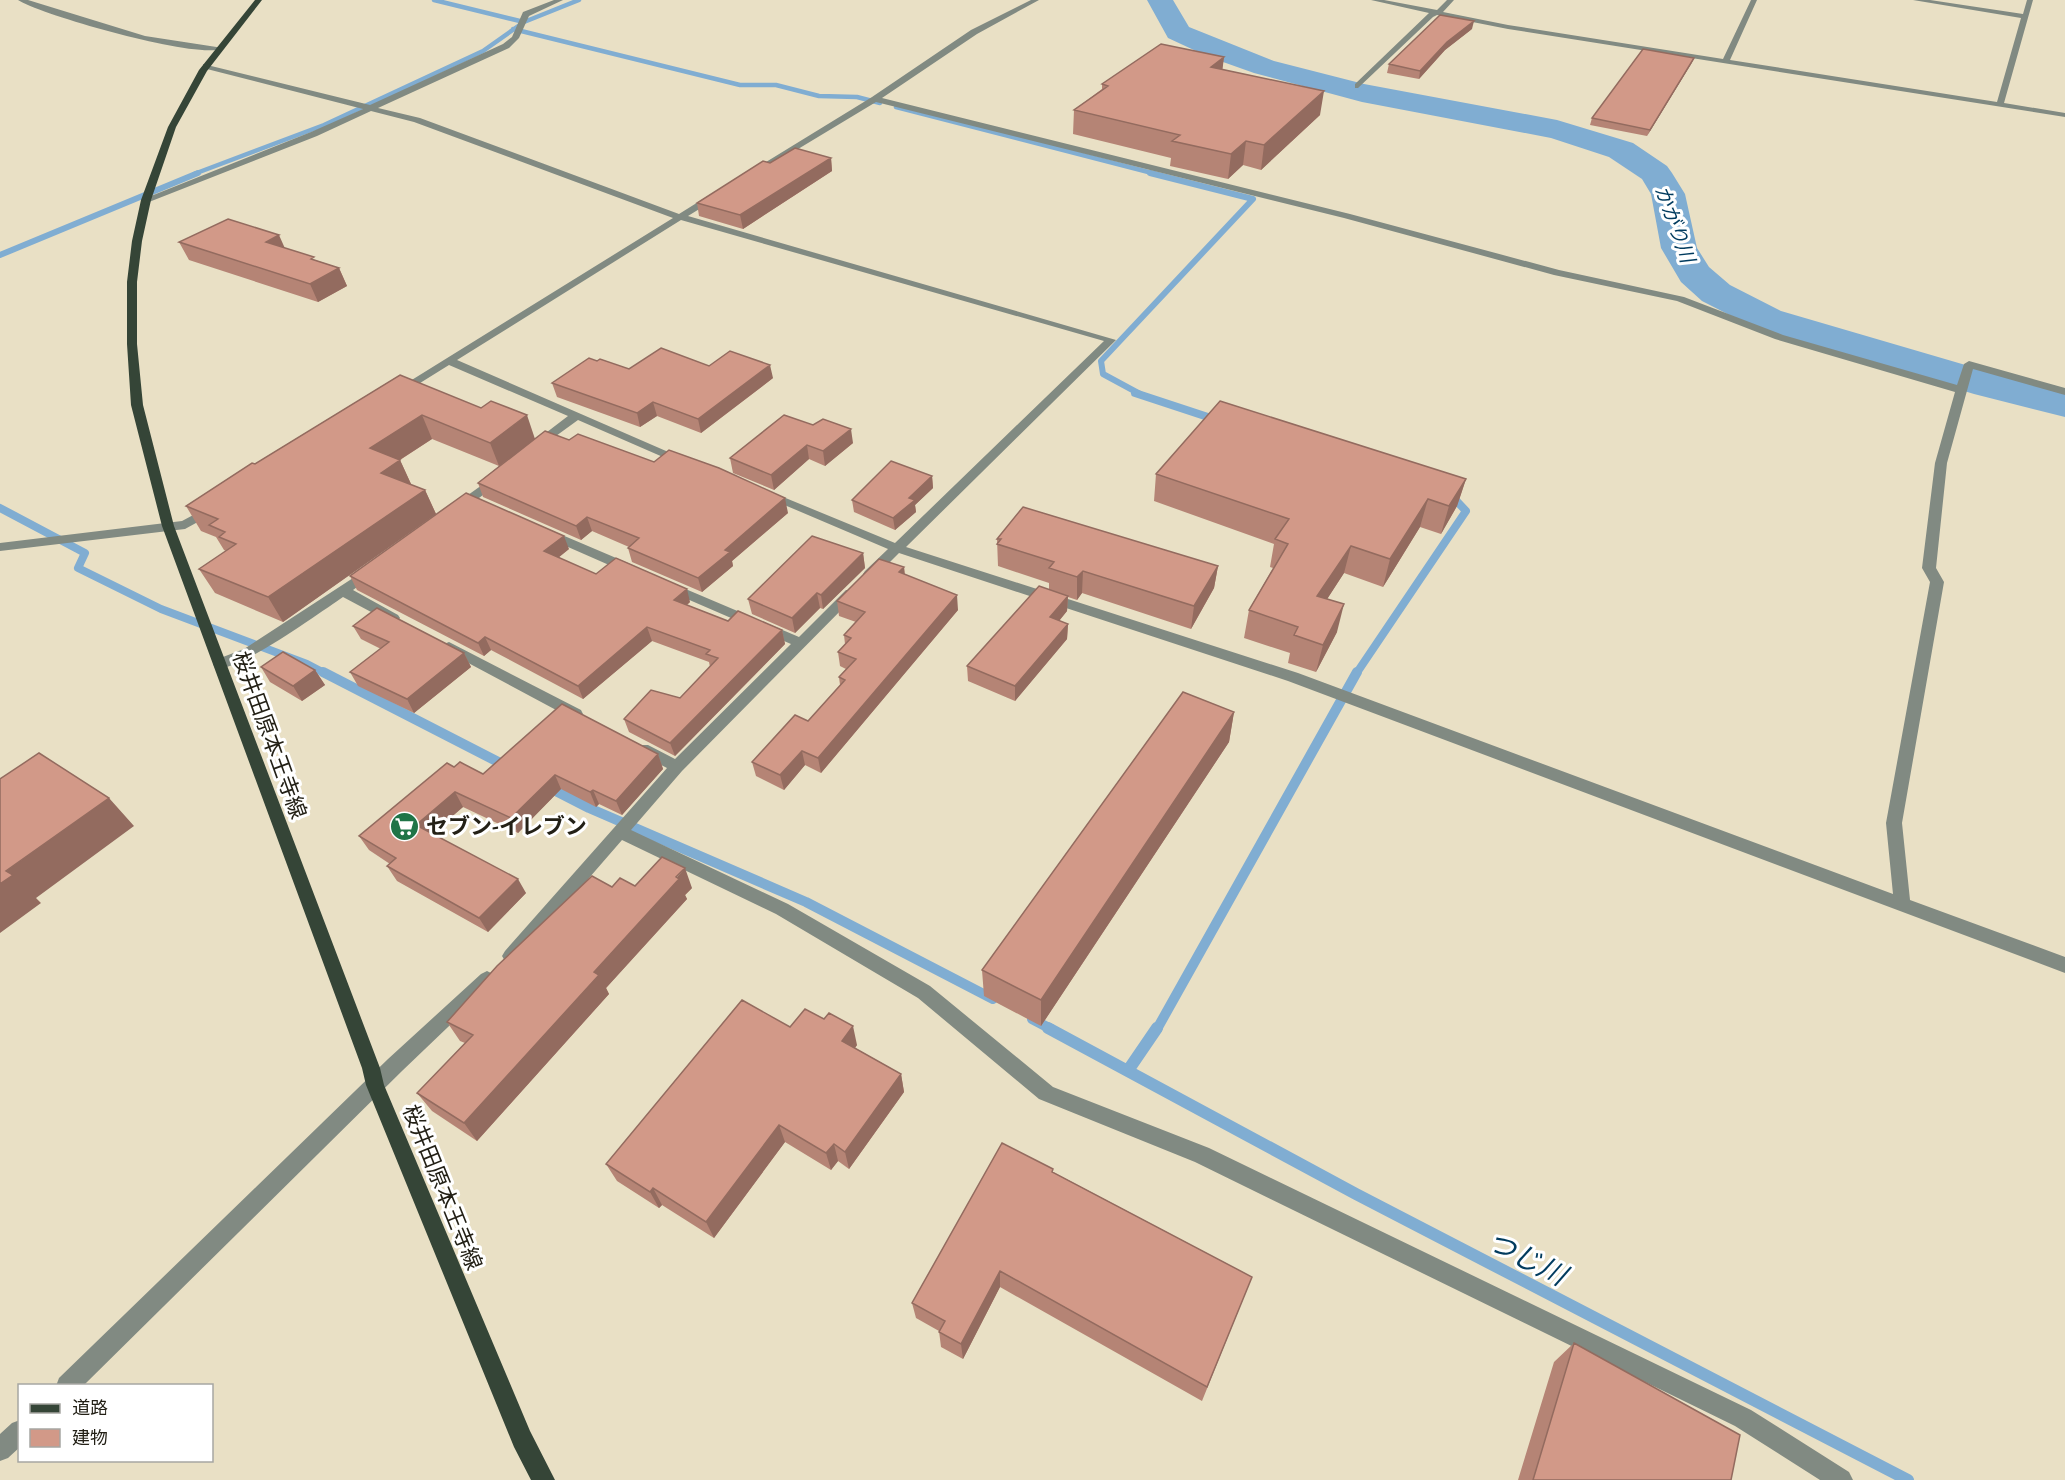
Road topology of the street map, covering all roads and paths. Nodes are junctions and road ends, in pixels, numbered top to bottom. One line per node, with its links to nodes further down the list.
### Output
1 (21, 0): 12 (street)
2 (259, 0): 12 (main road, 桜井田原本王寺線)
3 (560, 0): 18 (street)
4 (1036, 0): 16 (street)
5 (1374, 0): 10 (street)
6 (1451, 0): 10 (street)
7 (1754, 0): 13 (street)
8 (1916, 0): 11 (street)
9 (2030, 0): 11 (street)
10 (1438, 12): 13 (street); 15 (street)
11 (2024, 16): 17 (street)
12 (219, 48): 14 (main road, 桜井田原本王寺線)
13 (1726, 60): 17 (street)
14 (206, 66): 18 (street); 22 (main road, 桜井田原本王寺線)
15 (1358, 86)
16 (875, 99): 20 (street); 25 (street)
17 (2000, 104): 19 (street)
18 (371, 109): 22 (street); 23 (street)
19 (2065, 115)
20 (742, 180)
21 (721, 192): 23 (street)
22 (146, 200): 35 (main road, 桜井田原本王寺線)
23 (680, 217): 24 (street); 38 (street)
24 (449, 361): 27 (street); 28 (street)
25 (1960, 390): 26 (street); 49 (street)
26 (2065, 392)
27 (390, 398)
28 (576, 416): 29 (street); 30 (street)
29 (523, 458)
30 (697, 466)
31 (505, 471): 34 (street)
32 (752, 489): 38 (street)
33 (224, 502): 35 (street)
34 (443, 519)
35 (168, 526): 37 (street); 44 (main road, 桜井田原本王寺線)
36 (534, 527): 43 (street)
37 (0, 547)
38 (896, 548): 43 (street); 49 (street)
39 (380, 565): 40 (street)
40 (343, 591): 41 (street); 44 (street)
41 (406, 624)
42 (437, 641): 45 (street)
43 (801, 643): 47 (street)
44 (220, 664): 51 (main road, 桜井田原本王寺線)
45 (594, 723)
46 (625, 740): 47 (street)
47 (677, 767): 48 (street)
48 (620, 832): 51 (street); 56 (street)
49 (1902, 904): 50 (street)
50 (2065, 965)
51 (375, 1085): 52 (street); 55 (main road, 桜井田原本王寺線)
52 (69, 1384)
53 (18, 1433): 54 (street)
54 (0, 1450)
55 (543, 1480)
56 (1841, 1480)

